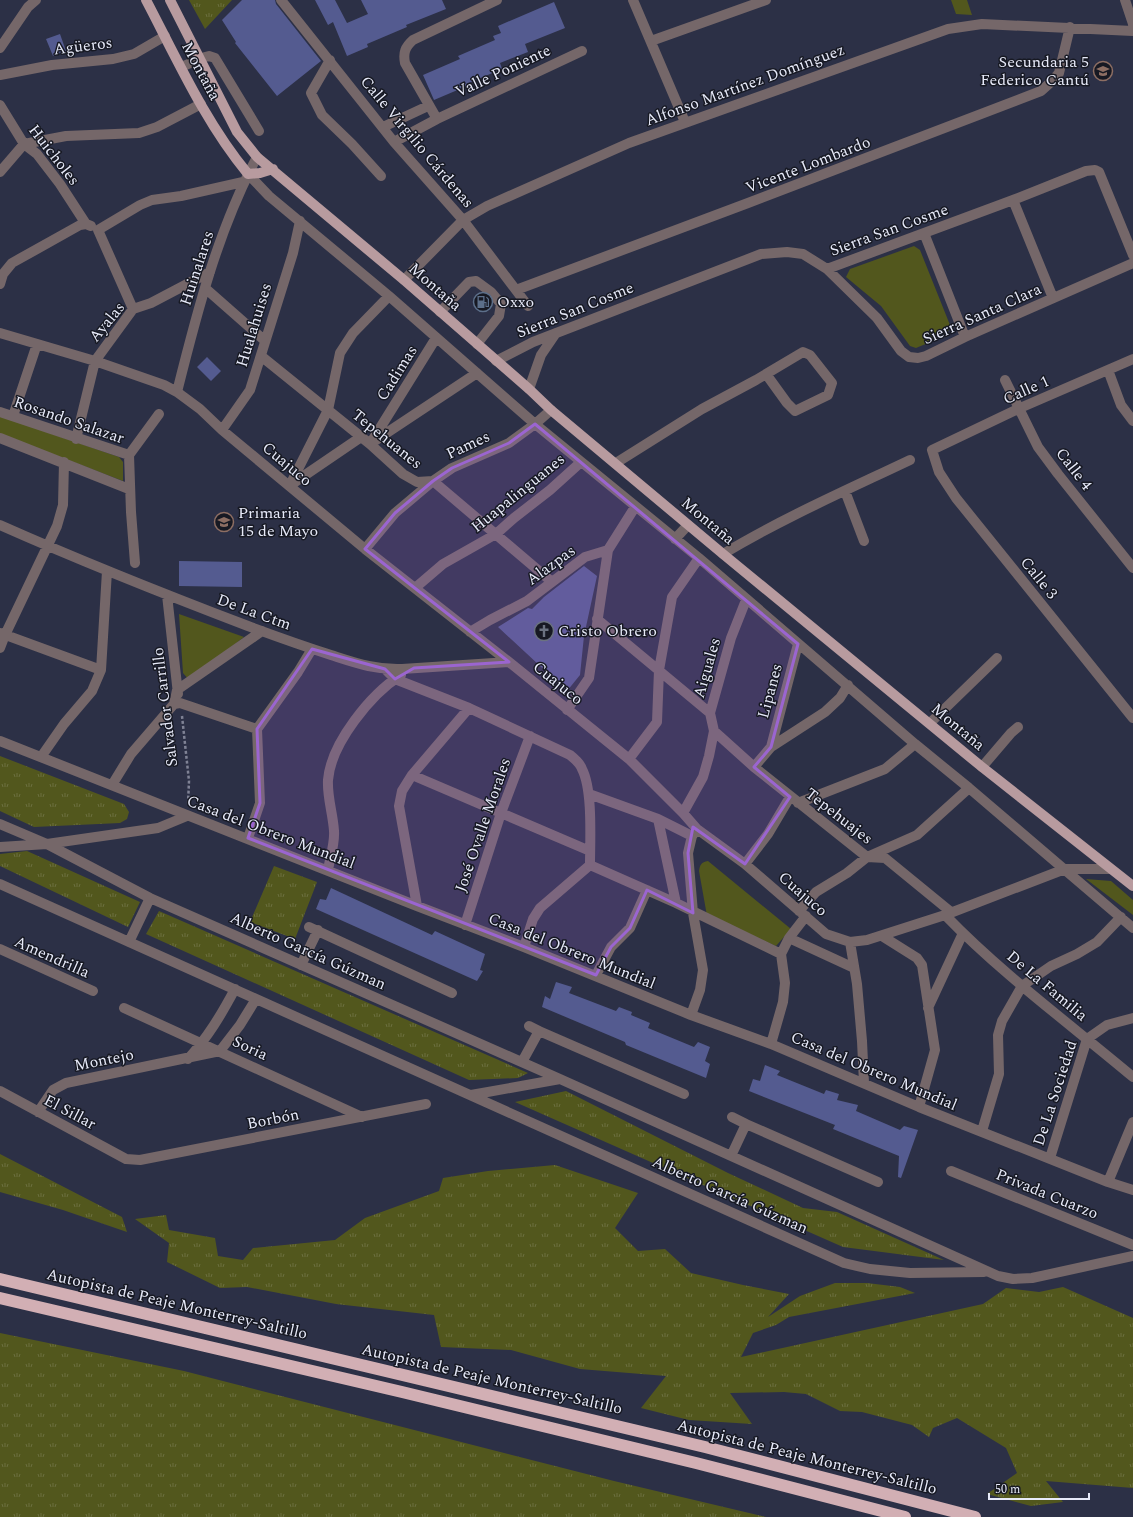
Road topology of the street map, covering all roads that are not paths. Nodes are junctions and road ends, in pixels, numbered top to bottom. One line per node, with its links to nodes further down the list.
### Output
1 (36, 0): 14 (street)
2 (146, 0): 12 (main road, Montaña)
3 (170, 0): 16 (main road, Montaña)
4 (281, 0): 17 (street, Calle Virgilio Cárdenas)
5 (497, 0): 22 (street)
6 (633, 0): 13 (street)
7 (766, 0): 13 (street)
8 (1125, 0): 9 (street)
9 (1133, 24)
10 (1070, 27): 11 (street, Alfonso Martínez Domínguez); 24 (street, Alfonso Martínez Domínguez); 47 (street, Vicente Lombardo)
11 (1133, 31)
12 (165, 36): 18 (main road, Montaña); 19 (street, Agüeros)
13 (651, 41): 24 (street)
14 (0, 48)
15 (582, 51): 23 (street, Valle Poniente)
16 (199, 59): 18 (street); 26 (street); 29 (main road, Montaña)
17 (330, 60): 25 (street, Calle Virgilio Cárdenas); 32 (street)
18 (181, 67): 20 (main road, Montaña)
19 (0, 75)
20 (201, 104): 28 (street); 33 (main road, Montaña)
21 (0, 105): 28 (street, Huicholes)
22 (428, 106): 23 (street); 25 (street)
23 (437, 119): 27 (street, Valle Poniente)
24 (685, 122): 35 (street, Alfonso Martínez Domínguez)
25 (383, 127): 27 (street, Calle Virgilio Cárdenas)
26 (258, 131)
27 (394, 142): 35 (street, Calle Virgilio Cárdenas)
28 (24, 144): 31 (street); 37 (street, Huicholes)
29 (257, 157): 30 (main road, Montaña); 33 (street, Huinalares)
30 (273, 169): 33 (main road); 44 (main road, Montaña)
31 (0, 172)
32 (381, 176)
33 (246, 178): 36 (street, Montaña); 38 (street); 43 (street, Huinalares)
34 (1013, 200): 39 (street, Sierra San Cosme); 40 (street, Sierra San Cosme); 49 (street)
35 (463, 220): 44 (street, Alfonso Martínez Domínguez); 47 (street, Calle Virgilio Cárdenas)
36 (300, 221): 48 (street, Montaña); 57 (street, Hualahuises)
37 (86, 224): 38 (street); 45 (street)
38 (98, 230): 51 (street)
39 (924, 233): 42 (street, Sierra San Cosme); 55 (street)
40 (1133, 255)
41 (1133, 264): 49 (street, Sierra Santa Clara)
42 (827, 269): 54 (street, Sierra San Cosme); 55 (street, Sierra Santa Clara)
43 (210, 272): 46 (street, Huinalares); 51 (street, Ayalas)
44 (404, 280): 52 (main road, Montaña)
45 (0, 284)
46 (205, 288): 57 (street); 69 (street, Huinalares)
47 (516, 290): 50 (street, Calle Virgilio Cárdenas)
48 (389, 296): 56 (street, Montaña); 71 (street)
49 (1053, 298): 55 (street, Sierra Santa Clara)
50 (528, 306)
51 (133, 310): 63 (street, Ayalas)
52 (440, 312): 59 (main road, Montaña); 59 (street)
53 (0, 333): 58 (street, Cuajuco)
54 (556, 333): 62 (street, Sierra San Cosme); 68 (street)
55 (965, 337)
56 (436, 338): 65 (street, Montaña); 82 (street, Cadimas)
57 (264, 340): 60 (street, Hualahuises)
58 (38, 344): 63 (street, Cuajuco); 75 (street)
59 (477, 344): 62 (main road, Montaña)
60 (261, 356): 71 (street, Tepehuanes); 78 (street, Hualahuises)
61 (1133, 359): 64 (street, Calle 1)
62 (496, 361): 68 (main road, Montaña)
63 (95, 362): 69 (street, Cuajuco); 81 (street)
64 (1108, 370): 70 (street, Calle 1); 76 (street)
65 (477, 373): 77 (street, Montaña); 82 (street)
66 (766, 374): 66 (street); 88 (street)
67 (1005, 380): 70 (street, Calle 4)
68 (529, 389): 72 (main road, Montaña)
69 (177, 392): 78 (street, Cuajuco)
70 (1020, 408): 83 (street, Calle 1); 105 (street, Calle 4)
71 (328, 410): 79 (street, Tepehuanes); 90 (street)
72 (551, 410): 77 (street, Pames); 88 (main road, Montaña)
73 (0, 412): 75 (street, Rosando Salazar)
74 (159, 414): 84 (street, Rosando Salazar)
75 (13, 416): 81 (street, Rosando Salazar)
76 (1133, 421)
77 (535, 424): 87 (street, Montaña); 89 (street, Pames)
78 (222, 430): 90 (street, Cuajuco)
79 (361, 437): 82 (street, Tepehuanes); 90 (street)
80 (0, 438): 86 (street)
81 (76, 438): 84 (street, Rosando Salazar)
82 (370, 444): 89 (street, Tepehuanes)
83 (932, 450): 131 (street, Calle 3)
84 (129, 455): 91 (street, Rosando Salazar)
85 (910, 460): 92 (street)
86 (64, 462): 91 (street); 99 (street)
87 (581, 462): 93 (street, Montaña); 96 (street, Huapalinguanes)
88 (616, 463): 95 (main road, Montaña)
89 (433, 480): 96 (street, Tepehuanes); 100 (street, Pames)
90 (290, 485): 100 (street, Cuajuco)
91 (129, 489): 104 (street, Rosando Salazar)
92 (844, 491): 98 (street); 102 (street)
93 (635, 507): 97 (street, Montaña); 101 (street)
94 (0, 525): 99 (street, De La Ctm)
95 (688, 525): 97 (street); 102 (main road, Montaña)
96 (496, 534): 107 (street, Tepehuanes); 108 (street, Huapalinguanes)
97 (675, 539): 103 (street, Montaña)
98 (864, 541)
99 (47, 546): 106 (street, De La Ctm); 114 (street)
100 (365, 550): 108 (street, Cuajuco)
101 (608, 550): 107 (street, Alazpas); 111 (street)
102 (723, 554): 132 (main road, Montaña)
103 (699, 558): 110 (street, Montaña); 123 (street)
104 (135, 563)
105 (1133, 568)
106 (107, 571): 109 (street, De La Ctm); 122 (street)
107 (552, 582): 113 (street, Alazpas)
108 (415, 588): 113 (street, Cuajuco)
109 (167, 595): 112 (street, De La Ctm); 126 (street, Salvador Carrillo)
110 (746, 600): 115 (street, Montaña); 130 (street, Aiguales)
111 (597, 618): 123 (street); 129 (street)
112 (262, 631): 117 (street, De La Ctm); 126 (street)
113 (470, 632): 119 (street, Cuajuco)
114 (2, 634): 116 (street); 122 (street)
115 (798, 644): 125 (street, Montaña); 139 (street, Lipanes)
116 (0, 648)
117 (312, 649): 121 (street, De La Ctm); 134 (street)
118 (997, 658): 132 (street)
119 (509, 662): 120 (street, De La Ctm); 129 (street, Cuajuco)
120 (414, 668): 121 (street, De La Ctm); 124 (street)
121 (385, 669): 124 (street)
122 (102, 670): 140 (street)
123 (659, 670): 130 (street); 141 (street)
124 (395, 679): 128 (street); 163 (street)
125 (848, 685): 138 (street, Montaña); 139 (street, Lipanes)
126 (177, 690): 127 (street, Salvador Carrillo)
127 (177, 703): 134 (street); 145 (street)
128 (469, 708): 136 (street); 144 (street)
129 (567, 710): 141 (street, Cuajuco)
130 (710, 713): 135 (street, Aiguales)
131 (1133, 718)
132 (930, 723): 143 (main road, Montaña)
133 (1018, 727): 143 (street)
134 (257, 730): 155 (street)
135 (714, 731): 142 (street, Tepehuajes); 150 (street, Aiguales)
136 (530, 736): 147 (street); 149 (street, José Ovalle Morales)
137 (0, 741): 140 (street, Casa del Obrero Mundial)
138 (915, 744): 146 (street, Montaña); 148 (street)
139 (771, 747): 142 (street, Lipanes)
140 (41, 757): 145 (street, Casa del Obrero Mundial)
141 (629, 759): 150 (street, Cuajuco)
142 (754, 767): 148 (street, Tepehuajes)
143 (982, 767): 162 (main road, Montaña)
144 (412, 775): 149 (street); 170 (street)
145 (112, 785): 151 (street, Casa del Obrero Mundial)
146 (969, 788): 159 (street); 164 (street, Montaña)
147 (589, 794): 152 (street); 158 (street)
148 (794, 800): 159 (street, Tepehuajes); 160 (street)
149 (501, 813): 158 (street); 175 (street, José Ovalle Morales)
150 (683, 813): 154 (street, Cuajuco)
151 (187, 816): 155 (street, Casa del Obrero Mundial); 156 (street)
152 (658, 819): 154 (street); 169 (street)
153 (0, 824): 156 (street, Alberto García Gúzman)
154 (694, 832): 160 (street, Cuajuco); 171 (street)
155 (248, 838): 163 (street, Casa del Obrero Mundial)
156 (47, 844): 157 (street); 168 (street, Alberto García Gúzman)
157 (0, 847)
158 (590, 851): 161 (street)
159 (867, 857): 172 (street, Tepehuajes); 173 (street)
160 (745, 864): 173 (street, Cuajuco)
161 (590, 865): 167 (street); 182 (street)
162 (1110, 869): 164 (street, Cuajuco); 166 (main road, Montaña)
163 (328, 870): 170 (street, Casa del Obrero Mundial)
164 (1065, 870): 172 (street, Cuajuco); 174 (street)
165 (0, 884): 180 (street, Alberto García Gúzman)
166 (1133, 886)
167 (647, 890): 169 (street); 188 (street)
168 (150, 898): 180 (street); 186 (street, Alberto García Gúzman)
169 (676, 903): 171 (street)
170 (417, 906): 175 (street, Casa del Obrero Mundial)
171 (693, 913): 184 (street); 196 (street)
172 (948, 913): 177 (street, De La Familia); 178 (street, Cuajuco)
173 (802, 914): 179 (street); 181 (street, Cuajuco)
174 (1121, 917): 176 (street); 189 (street)
175 (465, 925): 182 (street, Casa del Obrero Mundial)
176 (1133, 928)
177 (963, 933): 189 (street, De La Familia); 195 (street)
178 (882, 936): 181 (street, Cuajuco); 195 (street)
179 (789, 938): 184 (street); 187 (street)
180 (129, 942): 190 (street, Alberto García Gúzman)
181 (850, 942): 187 (street)
182 (524, 947): 188 (street, Casa del Obrero Mundial)
183 (0, 949): 185 (street, Amendrilla)
184 (781, 954): 202 (street)
185 (5, 955): 191 (street, Amendrilla)
186 (301, 965): 192 (street); 205 (street, Alberto García Gúzman)
187 (854, 968): 208 (street)
188 (596, 976): 196 (street, Casa del Obrero Mundial)
189 (1022, 986): 200 (street, De La Familia); 219 (street)
190 (234, 989): 193 (street, Alberto García Gúzman); 201 (street)
191 (93, 991)
192 (452, 993)
193 (256, 998): 203 (street); 211 (street, Alberto García Gúzman)
194 (124, 1008): 201 (street, Soria)
195 (928, 1008): 213 (street)
196 (691, 1015): 202 (street, Casa del Obrero Mundial)
197 (1133, 1018): 200 (street, De La Sociedad)
198 (528, 1026): 199 (street)
199 (539, 1031): 205 (street); 210 (street)
200 (1087, 1039): 206 (street, De La Familia); 221 (street, De La Sociedad)
201 (203, 1043): 203 (street, Soria); 204 (street)
202 (771, 1044): 208 (street, Casa del Obrero Mundial)
203 (220, 1051): 204 (street, Montejo); 215 (street, Soria)
204 (188, 1059): 214 (street, Montejo)
205 (522, 1062): 207 (street, Alberto García Gúzman)
206 (1133, 1077)
207 (560, 1079): 211 (street); 220 (street, Alberto García Gúzman)
208 (864, 1083): 213 (street, Casa del Obrero Mundial)
209 (0, 1091): 214 (street, El Sillar)
210 (684, 1094)
211 (471, 1095): 229 (street, Alberto García Gúzman)
212 (426, 1104): 215 (street, Borbón)
213 (919, 1107): 219 (street, Casa del Obrero Mundial)
214 (38, 1112): 222 (street, El Sillar)
215 (362, 1117): 222 (street, Borbón)
216 (732, 1117): 218 (street)
217 (1133, 1122): 225 (street)
218 (746, 1124): 220 (street); 224 (street)
219 (982, 1131): 221 (street, Casa del Obrero Mundial)
220 (731, 1156): 229 (street, Alberto García Gúzman)
221 (1050, 1158): 225 (street, Casa del Obrero Mundial)
222 (126, 1159)
223 (951, 1171): 227 (street, Privada Cuarzo)
224 (878, 1182)
225 (1108, 1182): 226 (street, Casa del Obrero Mundial)
226 (1133, 1190)
227 (1133, 1245)
228 (1133, 1256): 229 (street, Alberto García Gúzman)
229 (989, 1272)
230 (0, 1279): 233 (highway, Autopista de Peaje Monterrey-Saltillo)
231 (0, 1298): 232 (highway)
232 (905, 1517)
233 (976, 1517)

